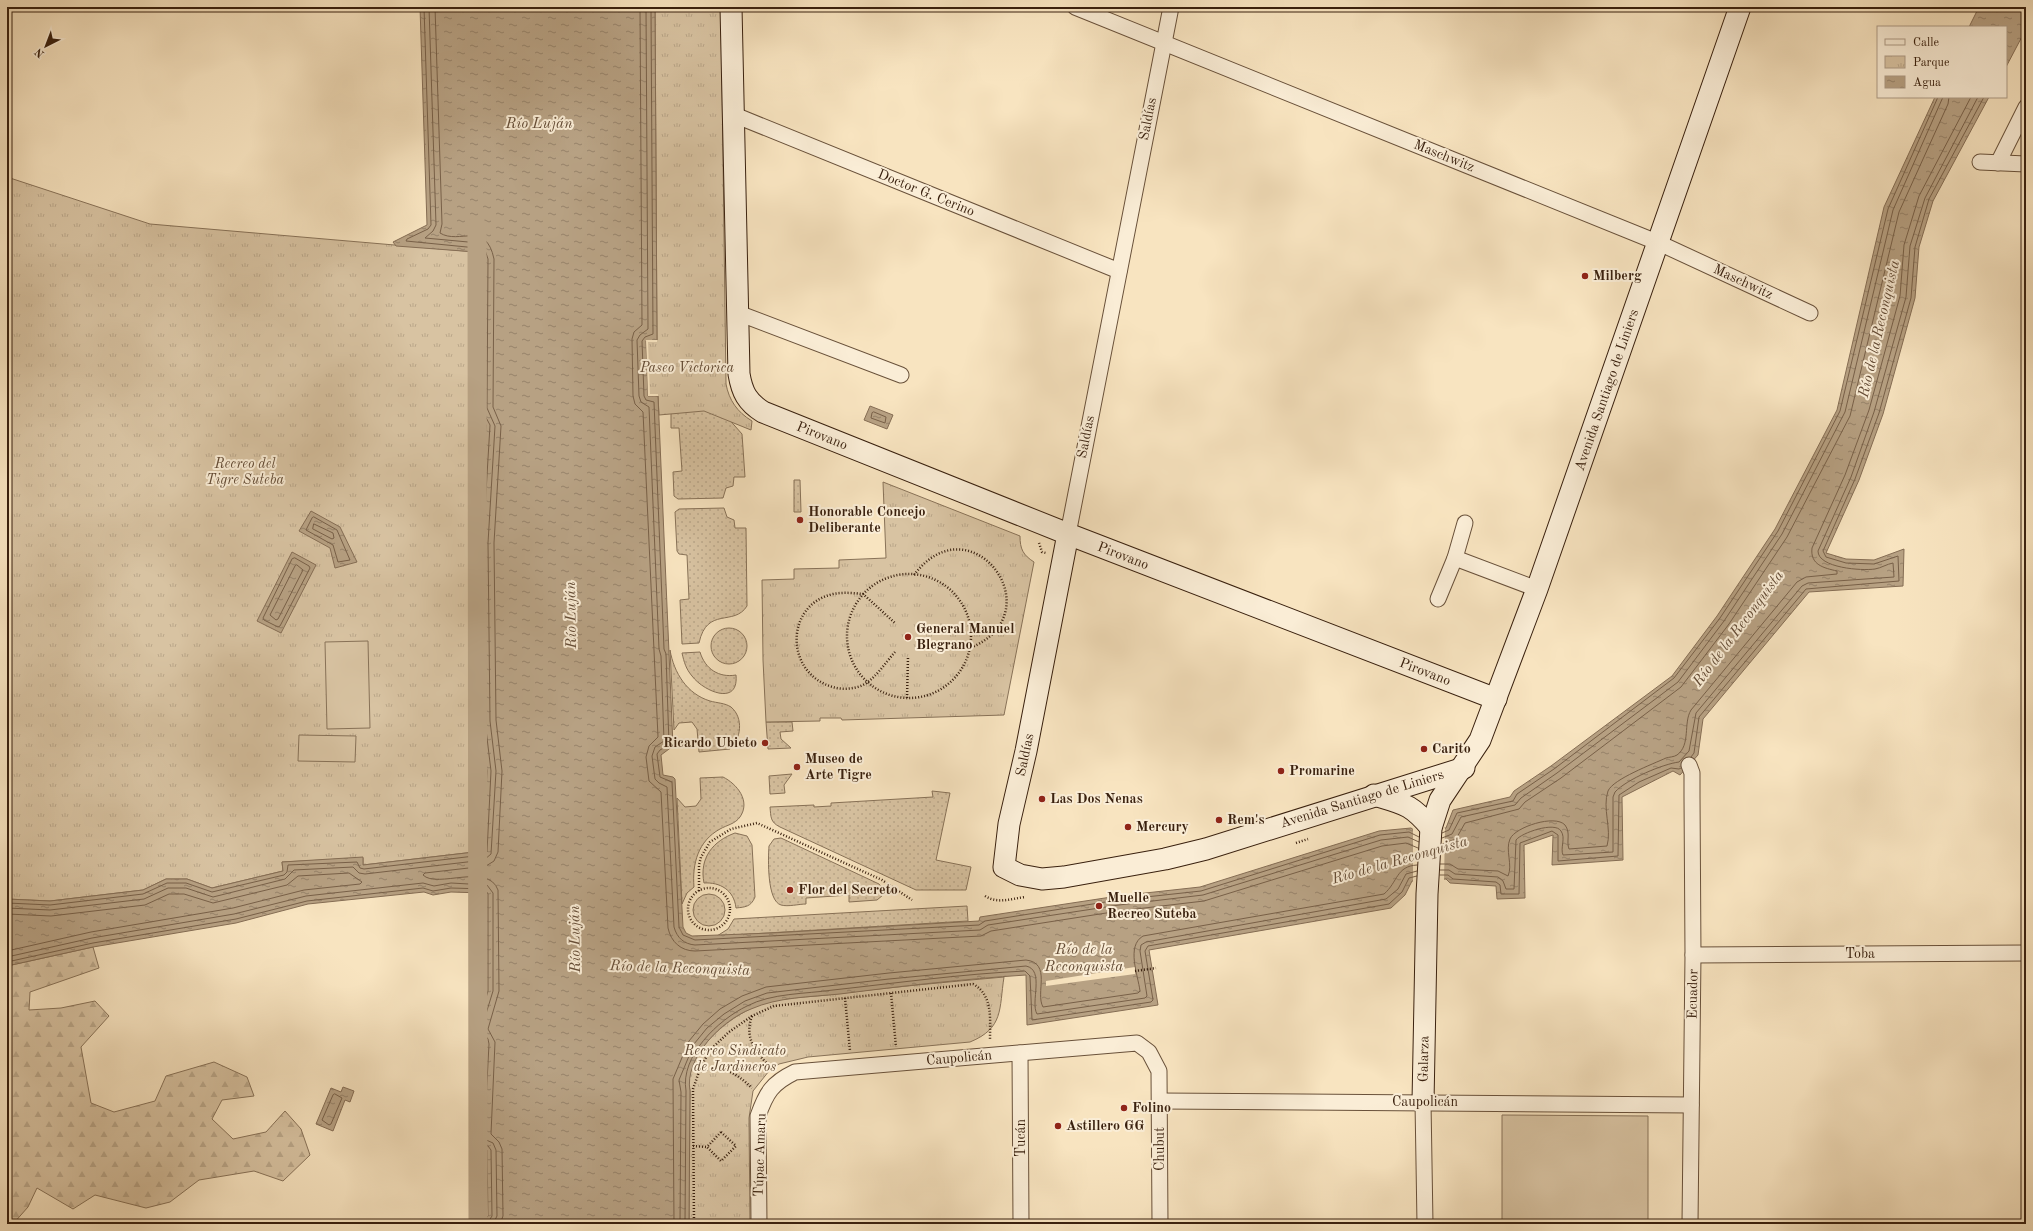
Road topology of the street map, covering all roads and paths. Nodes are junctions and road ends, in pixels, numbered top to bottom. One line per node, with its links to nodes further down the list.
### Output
1 (730, 7): 7 (street)
2 (1075, 7): 5 (street, Maschwitz)
3 (1171, 7): 5 (street, Saldías)
4 (1740, 7): 11 (street, Avenida Santiago de Liniers)
5 (1162, 42): 11 (street, Maschwitz); 12 (street, Saldías)
6 (2026, 107): 9 (street)
7 (732, 114): 12 (street, Doctor G. Cerino); 13 (street)
8 (1980, 162): 9 (street)
9 (1998, 163): 10 (street)
10 (2026, 164)
11 (1659, 243): 14 (street, Maschwitz); 20 (street, Avenida Santiago de Liniers)
12 (1119, 271): 17 (street, Saldías)
13 (738, 313): 15 (street); 17 (street, Pirovano)
14 (1810, 313)
15 (901, 375)
16 (1465, 523): 18 (street)
17 (1068, 534): 29 (street, Pirovano); 34 (street, Saldías)
18 (1455, 558): 20 (street); 22 (street)
19 (914, 574): 21 (path); 24 (path); 24 (path)
20 (1537, 589): 29 (street, Avenida Santiago de Liniers)
21 (864, 594): 23 (path); 27 (path); 27 (path)
22 (1438, 599)
23 (895, 623)
24 (970, 648): 28 (path)
25 (895, 652): 27 (path)
26 (908, 657): 28 (path)
27 (867, 682): 28 (path)
28 (907, 698)
29 (1496, 699): 31 (street, Avenida Santiago de Liniers)
30 (1689, 765): 39 (street, Ecuador)
31 (1464, 768): 32 (street, Avenida Santiago de Liniers); 33 (street, Avenida Santiago de Liniers)
32 (1374, 795): 33 (street); 34 (street, Avenida Santiago de Liniers)
33 (1431, 828): 36 (street, Avenida Santiago de Liniers)
34 (1004, 867)
35 (699, 890): 35 (path); 37 (path)
36 (1427, 894): 54 (street, Galarza)
37 (912, 900)
38 (2026, 953): 39 (street, Toba)
39 (1694, 955): 55 (street, Ecuador)
40 (1156, 968): 41 (path)
41 (1135, 971)
42 (891, 993): 43 (path); 47 (path); 48 (path)
43 (845, 998): 44 (path); 49 (path)
44 (752, 1016): 50 (path); 51 (path)
45 (1149, 1052): 46 (street, Caupolicán); 53 (street, Chubut)
46 (1020, 1053): 47 (street, Caupolicán); 60 (street, Tucán)
47 (991, 1056): 48 (street, Caupolicán)
48 (898, 1064): 49 (street, Caupolicán)
49 (852, 1068): 51 (street, Caupolicán)
50 (698, 1072): 52 (path); 56 (path)
51 (783, 1078): 52 (street, Caupolicán)
52 (767, 1094): 59 (street, Túpac Amaru)
53 (1160, 1101): 54 (street, Caupolicán); 61 (street, Chubut)
54 (1424, 1102): 55 (street, Caupolicán); 62 (street, Galarza)
55 (1691, 1105): 63 (street, Ecuador)
56 (693, 1146): 57 (path); 58 (path)
57 (706, 1147): 57 (path)
58 (694, 1224)
59 (759, 1224)
60 (1021, 1224)
61 (1160, 1224)
62 (1425, 1224)
63 (1690, 1224)

